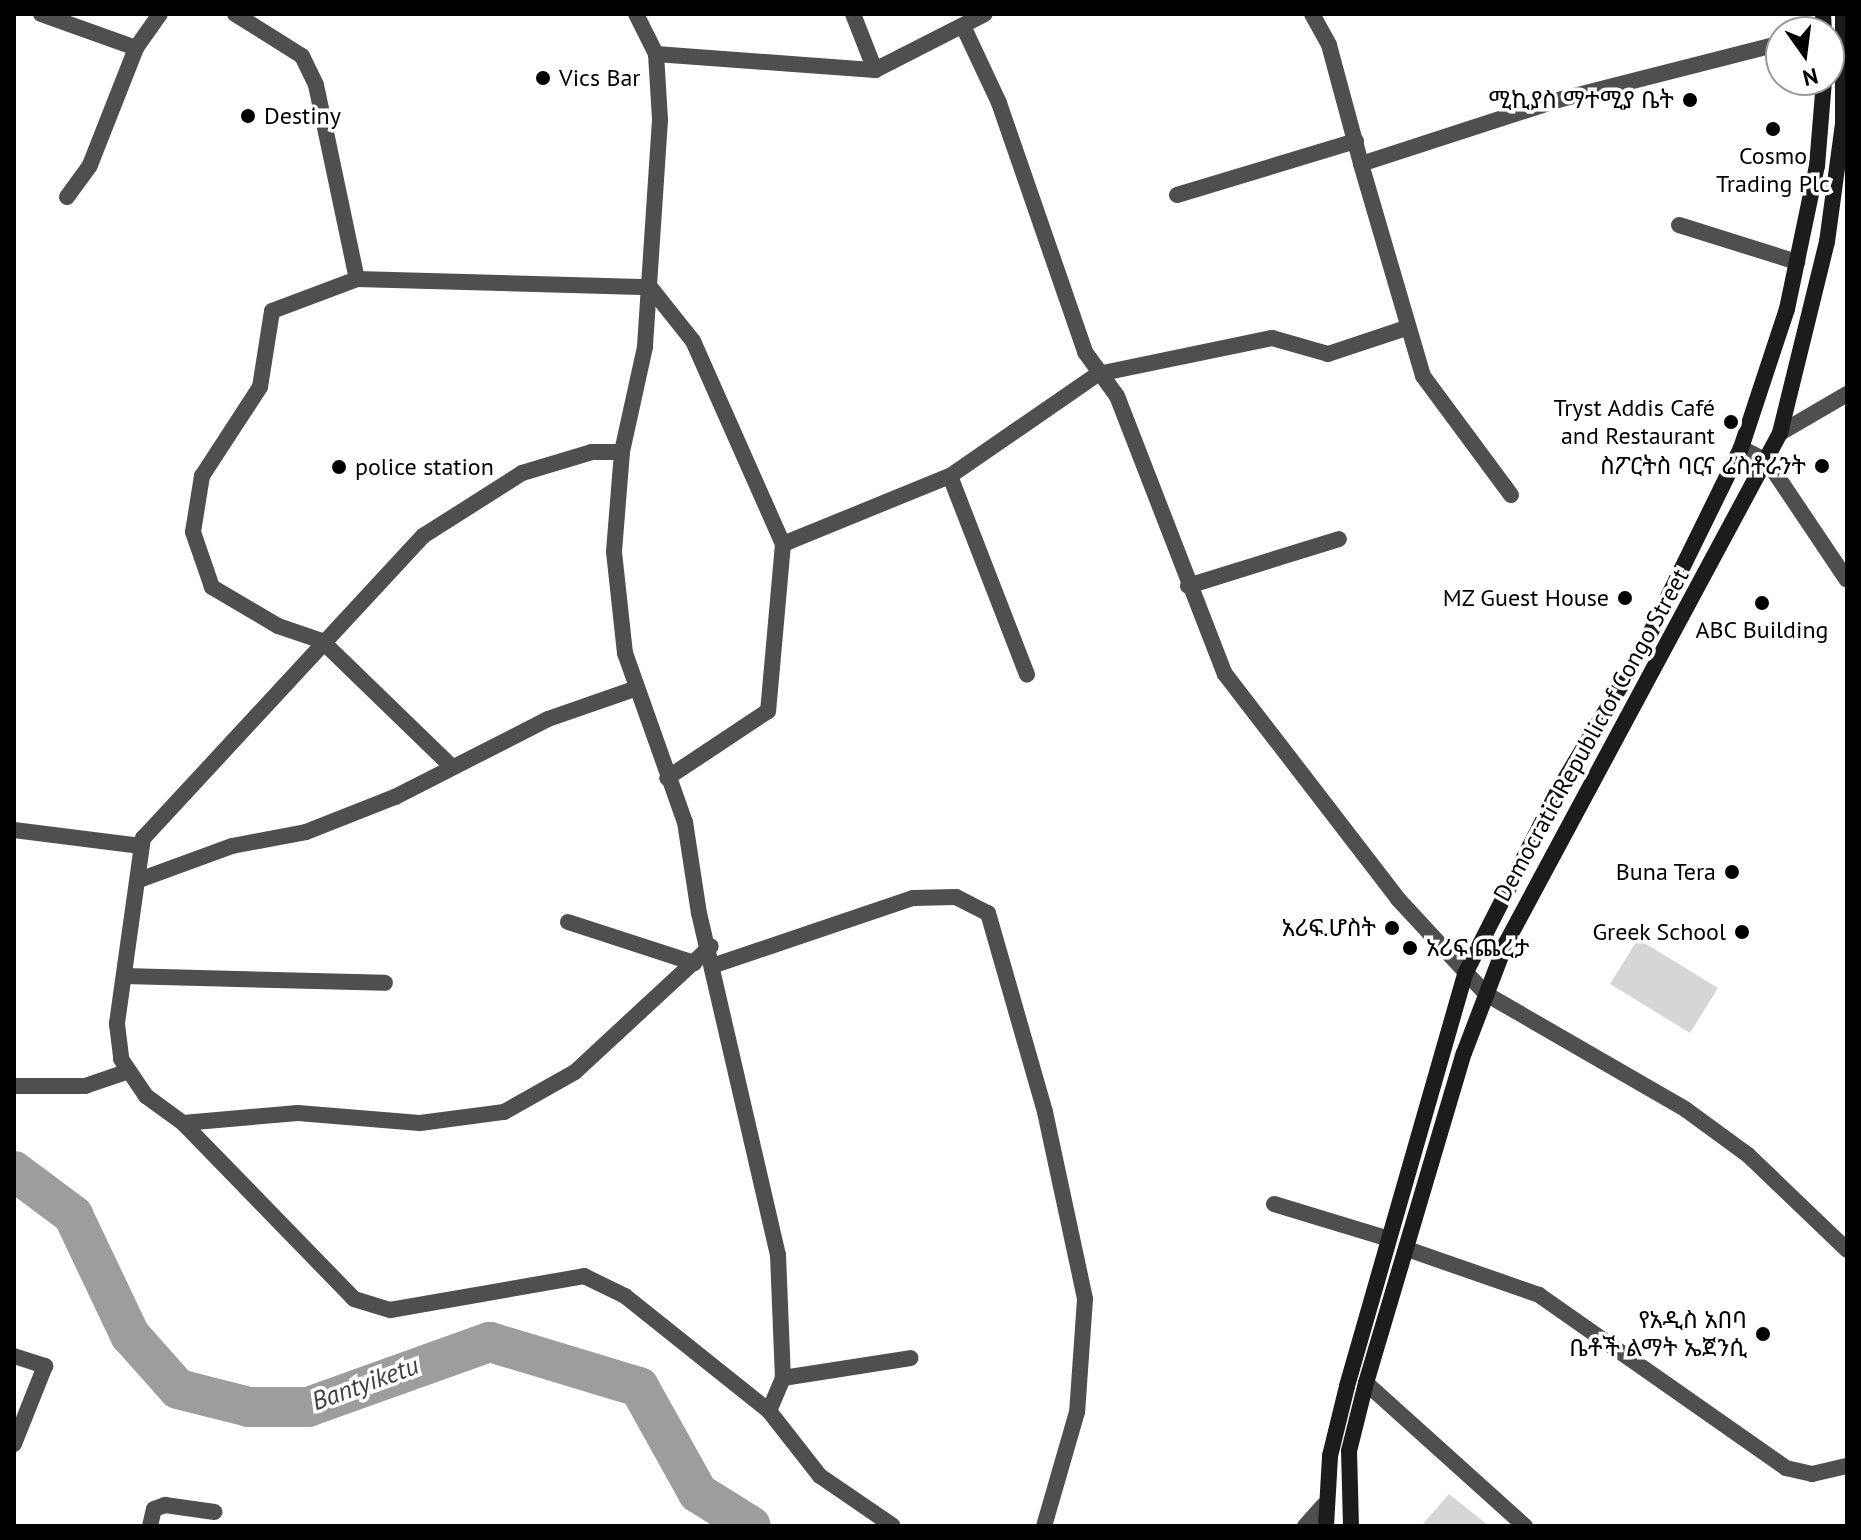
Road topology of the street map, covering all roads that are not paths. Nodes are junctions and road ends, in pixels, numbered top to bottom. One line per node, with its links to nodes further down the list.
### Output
1 (41, 14): 11 (street)
2 (160, 14): 11 (street)
3 (235, 14): 21 (street)
4 (636, 14): 12 (street)
5 (853, 14): 13 (street)
6 (985, 14): 9 (street)
7 (1312, 14): 15 (street)
8 (1843, 14): 26 (main road, Democratic Republic of Congo Street)
9 (963, 26): 13 (street); 24 (street)
10 (1765, 47): 16 (street)
11 (136, 48): 18 (street)
12 (656, 54): 13 (street); 22 (street)
13 (875, 70)
14 (1823, 96): 20 (main road, Democratic Republic of Congo Street)
15 (1356, 141): 16 (street); 17 (street)
16 (1361, 164): 23 (street)
17 (1177, 195)
18 (67, 197)
19 (1679, 225): 20 (street)
20 (1797, 262): 27 (main road, Democratic Republic of Congo Street)
21 (357, 279): 22 (street); 36 (street)
22 (650, 287): 28 (street); 33 (street)
23 (1406, 328): 24 (street); 31 (street)
24 (1098, 374): 30 (street); 35 (street)
25 (1847, 394): 26 (street)
26 (1780, 433): 29 (main road, Democratic Republic of Congo Street)
27 (1741, 448): 29 (street); 48 (main road, Democratic Republic of Congo Street)
28 (622, 452): 36 (street); 38 (street)
29 (1767, 461): 34 (street); 51 (main road, Democratic Republic of Congo Street)
30 (950, 476): 33 (street); 37 (street)
31 (1511, 495)
32 (1339, 539): 35 (street)
33 (783, 544): 40 (street)
34 (1847, 580)
35 (1188, 586): 48 (street)
36 (322, 641): 39 (street); 42 (street)
37 (1027, 675)
38 (634, 689): 39 (street); 40 (street)
39 (451, 766): 43 (street)
40 (667, 778): 45 (street)
41 (14, 830): 42 (street)
42 (141, 846): 43 (street)
43 (139, 880): 49 (street)
44 (568, 922): 46 (street)
45 (711, 946): 46 (street); 47 (street)
46 (694, 963): 54 (street)
47 (712, 966): 61 (street); 70 (street)
48 (1465, 974): 51 (street); 56 (main road, Democratic Republic of Congo Street)
49 (124, 976): 50 (street); 52 (street)
50 (385, 983)
51 (1486, 994): 57 (main road, Democratic Republic of Congo Street); 58 (street)
52 (126, 1072): 53 (street); 54 (street)
53 (14, 1086)
54 (183, 1123): 63 (street)
55 (1274, 1204): 56 (street)
56 (1389, 1239): 66 (main road, Democratic Republic of Congo Street)
57 (1410, 1250): 62 (main road, Democratic Republic of Congo Street); 65 (street)
58 (1847, 1250)
59 (14, 1356): 64 (street)
60 (910, 1358): 61 (street)
61 (783, 1378): 63 (street)
62 (1366, 1383): 73 (main road, Democratic Republic of Congo Street); 74 (street)
63 (769, 1411): 69 (street)
64 (14, 1444)
65 (1847, 1466)
66 (1324, 1505): 71 (street); 72 (main road, Democratic Republic of Congo Street)
67 (215, 1512): 68 (street)
68 (150, 1526)
69 (893, 1526)
70 (1044, 1526)
71 (1305, 1526)
72 (1326, 1526)
73 (1351, 1526)
74 (1525, 1526)

